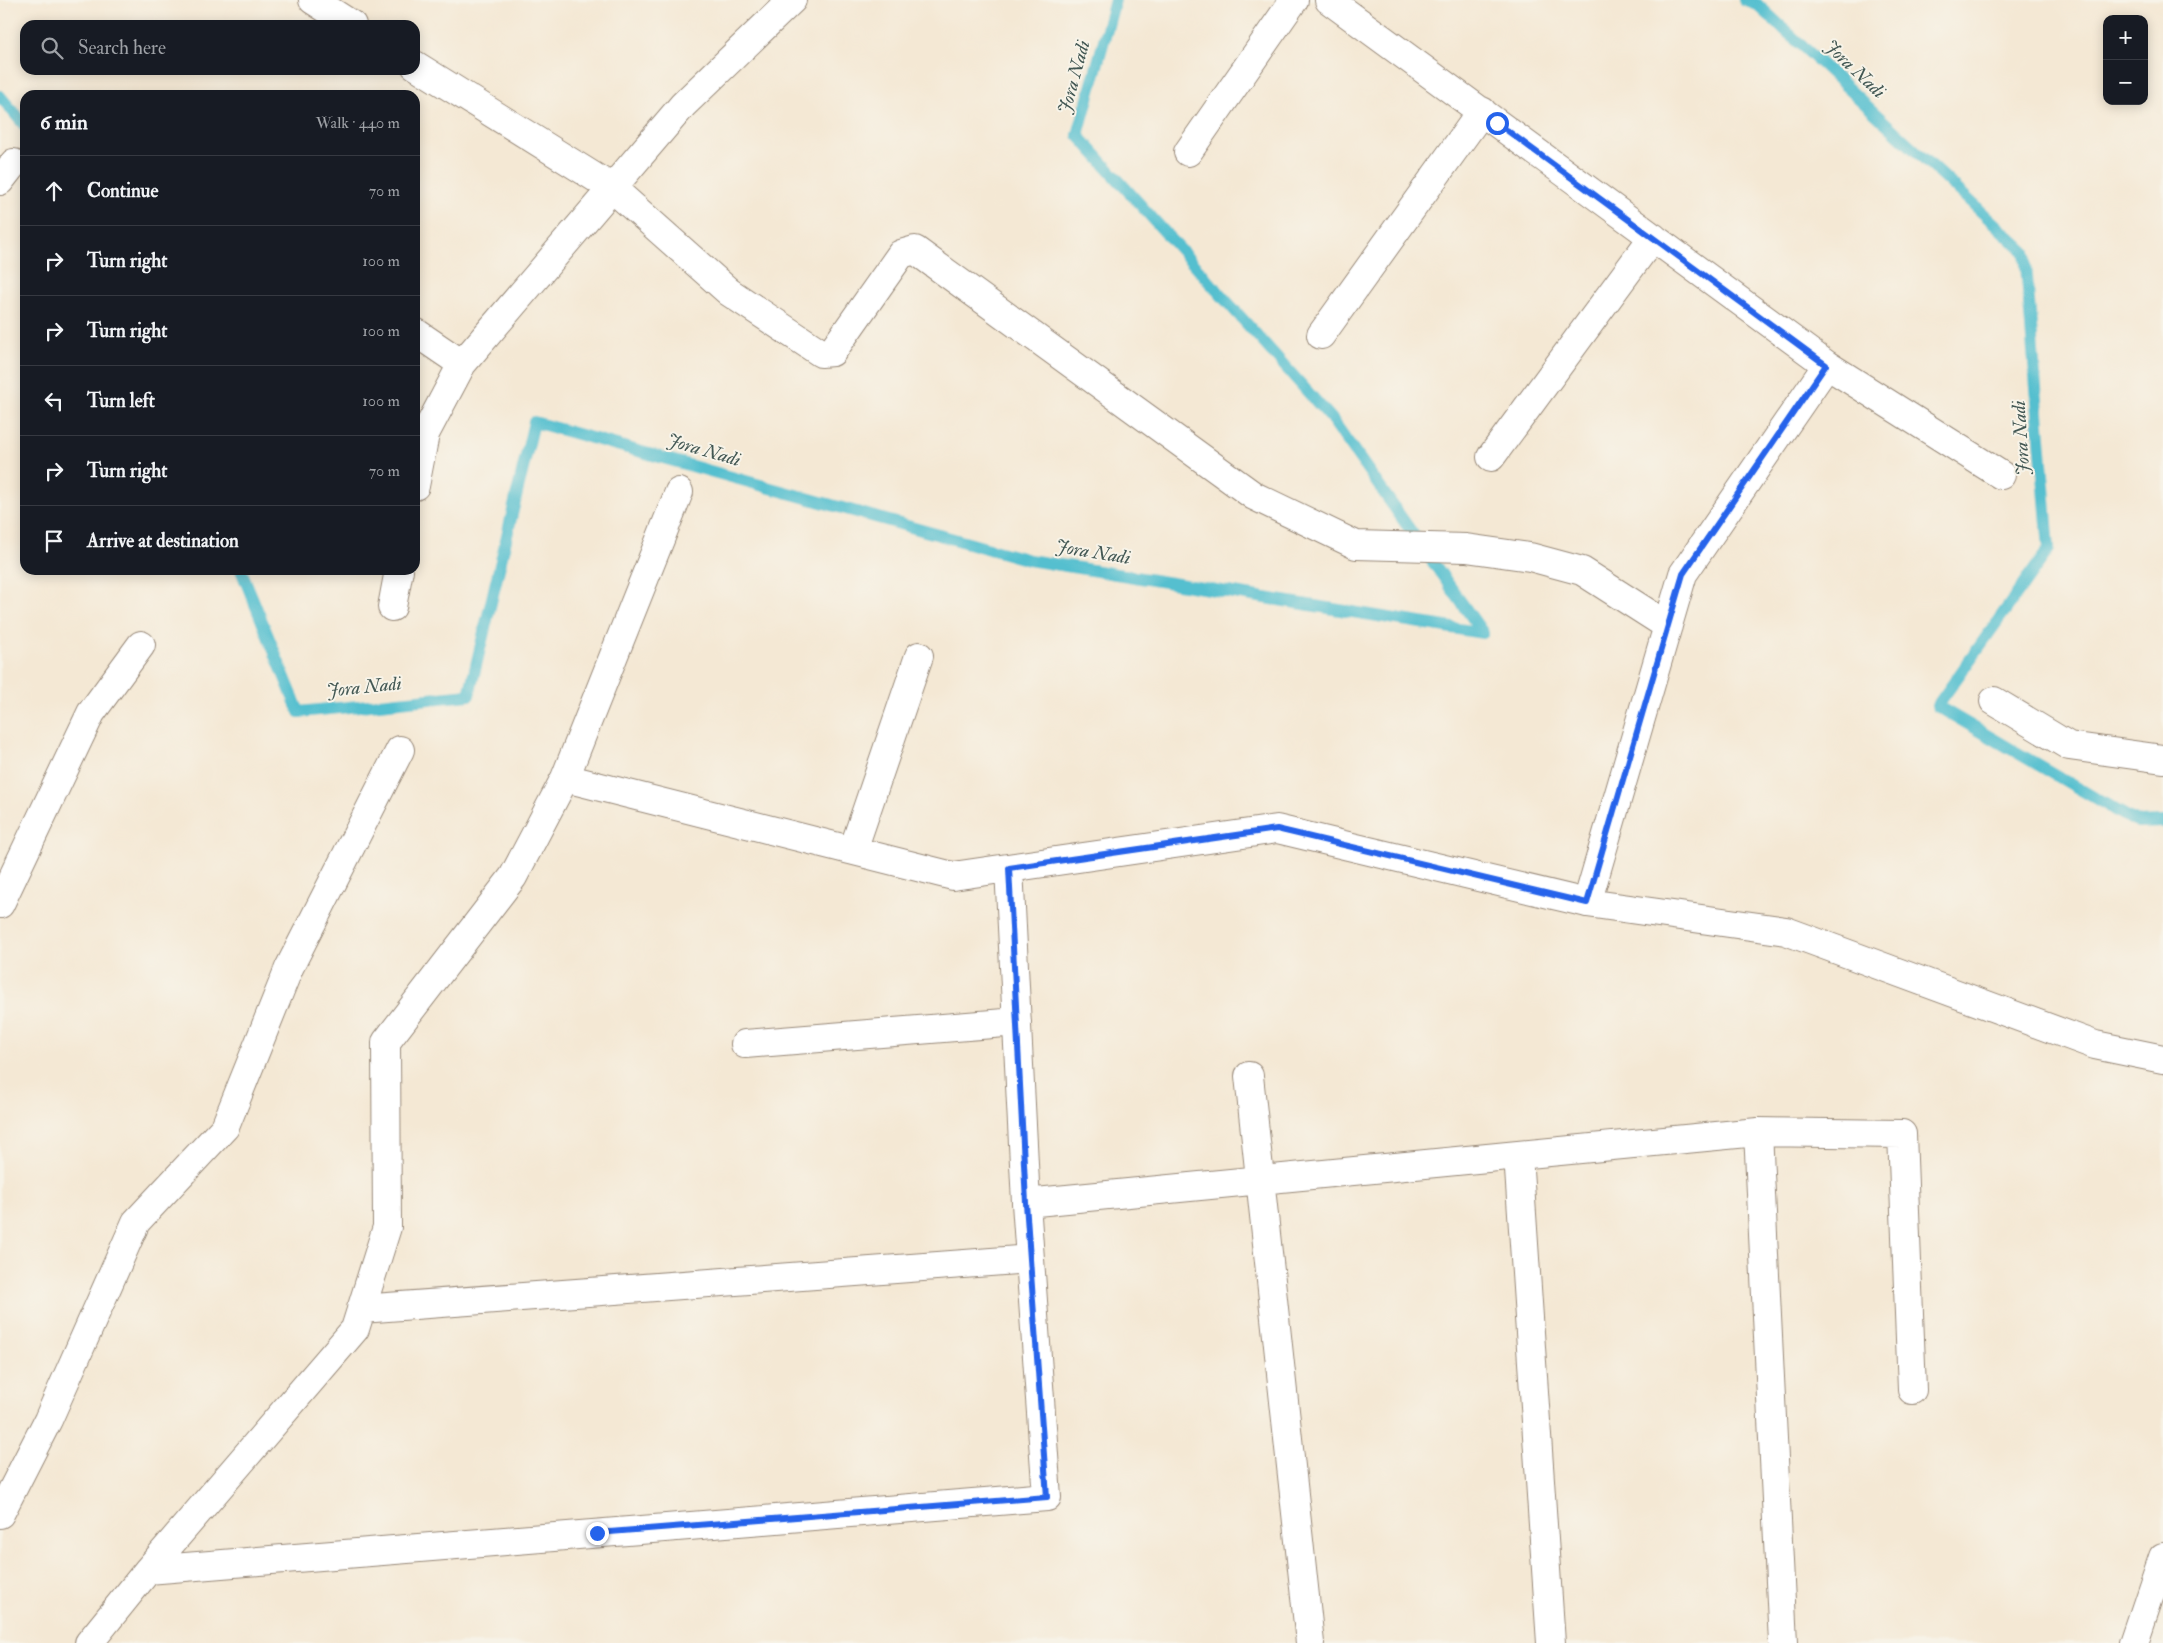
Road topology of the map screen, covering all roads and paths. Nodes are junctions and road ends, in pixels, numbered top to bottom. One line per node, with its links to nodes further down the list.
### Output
1 (313, 0): 5 (street)
2 (792, 0): 9 (street)
3 (1294, 0): 8 (street)
4 (1329, 0): 7 (street)
5 (344, 20)
6 (420, 68): 9 (street)
7 (1482, 111): 10 (street); 12 (street)
8 (1188, 152)
9 (612, 188): 13 (street); 21 (street)
10 (1652, 238): 14 (street); 15 (street)
11 (420, 335): 13 (street)
12 (1321, 335)
13 (462, 364): 16 (street)
14 (1826, 365): 17 (street); 21 (street)
15 (1491, 457)
16 (420, 460)
17 (2001, 475)
18 (679, 492): 27 (street)
19 (398, 575): 20 (street)
20 (392, 607)
21 (1668, 626): 30 (street)
22 (141, 645): 31 (street)
23 (918, 656): 28 (street)
24 (1994, 701): 26 (street)
25 (400, 750): 43 (street)
26 (2163, 759)
27 (566, 778): 28 (street); 41 (street)
28 (854, 850): 29 (street)
29 (1009, 868): 30 (street); 32 (street)
30 (1587, 903): 34 (street)
31 (0, 904)
32 (1016, 1022): 33 (street); 39 (street)
33 (745, 1044)
34 (2163, 1059)
35 (1249, 1076): 38 (street)
36 (1758, 1132): 37 (street); 42 (street); 49 (street)
37 (1518, 1155): 38 (street); 48 (street)
38 (1260, 1180): 39 (street); 47 (street)
39 (1026, 1203): 40 (street)
40 (1030, 1259): 41 (street); 45 (street)
41 (361, 1309): 45 (street)
42 (1912, 1390)
43 (0, 1514)
44 (2163, 1557): 50 (street)
45 (148, 1570): 46 (street)
46 (89, 1643)
47 (1310, 1643)
48 (1551, 1643)
49 (1783, 1643)
50 (2134, 1643)

